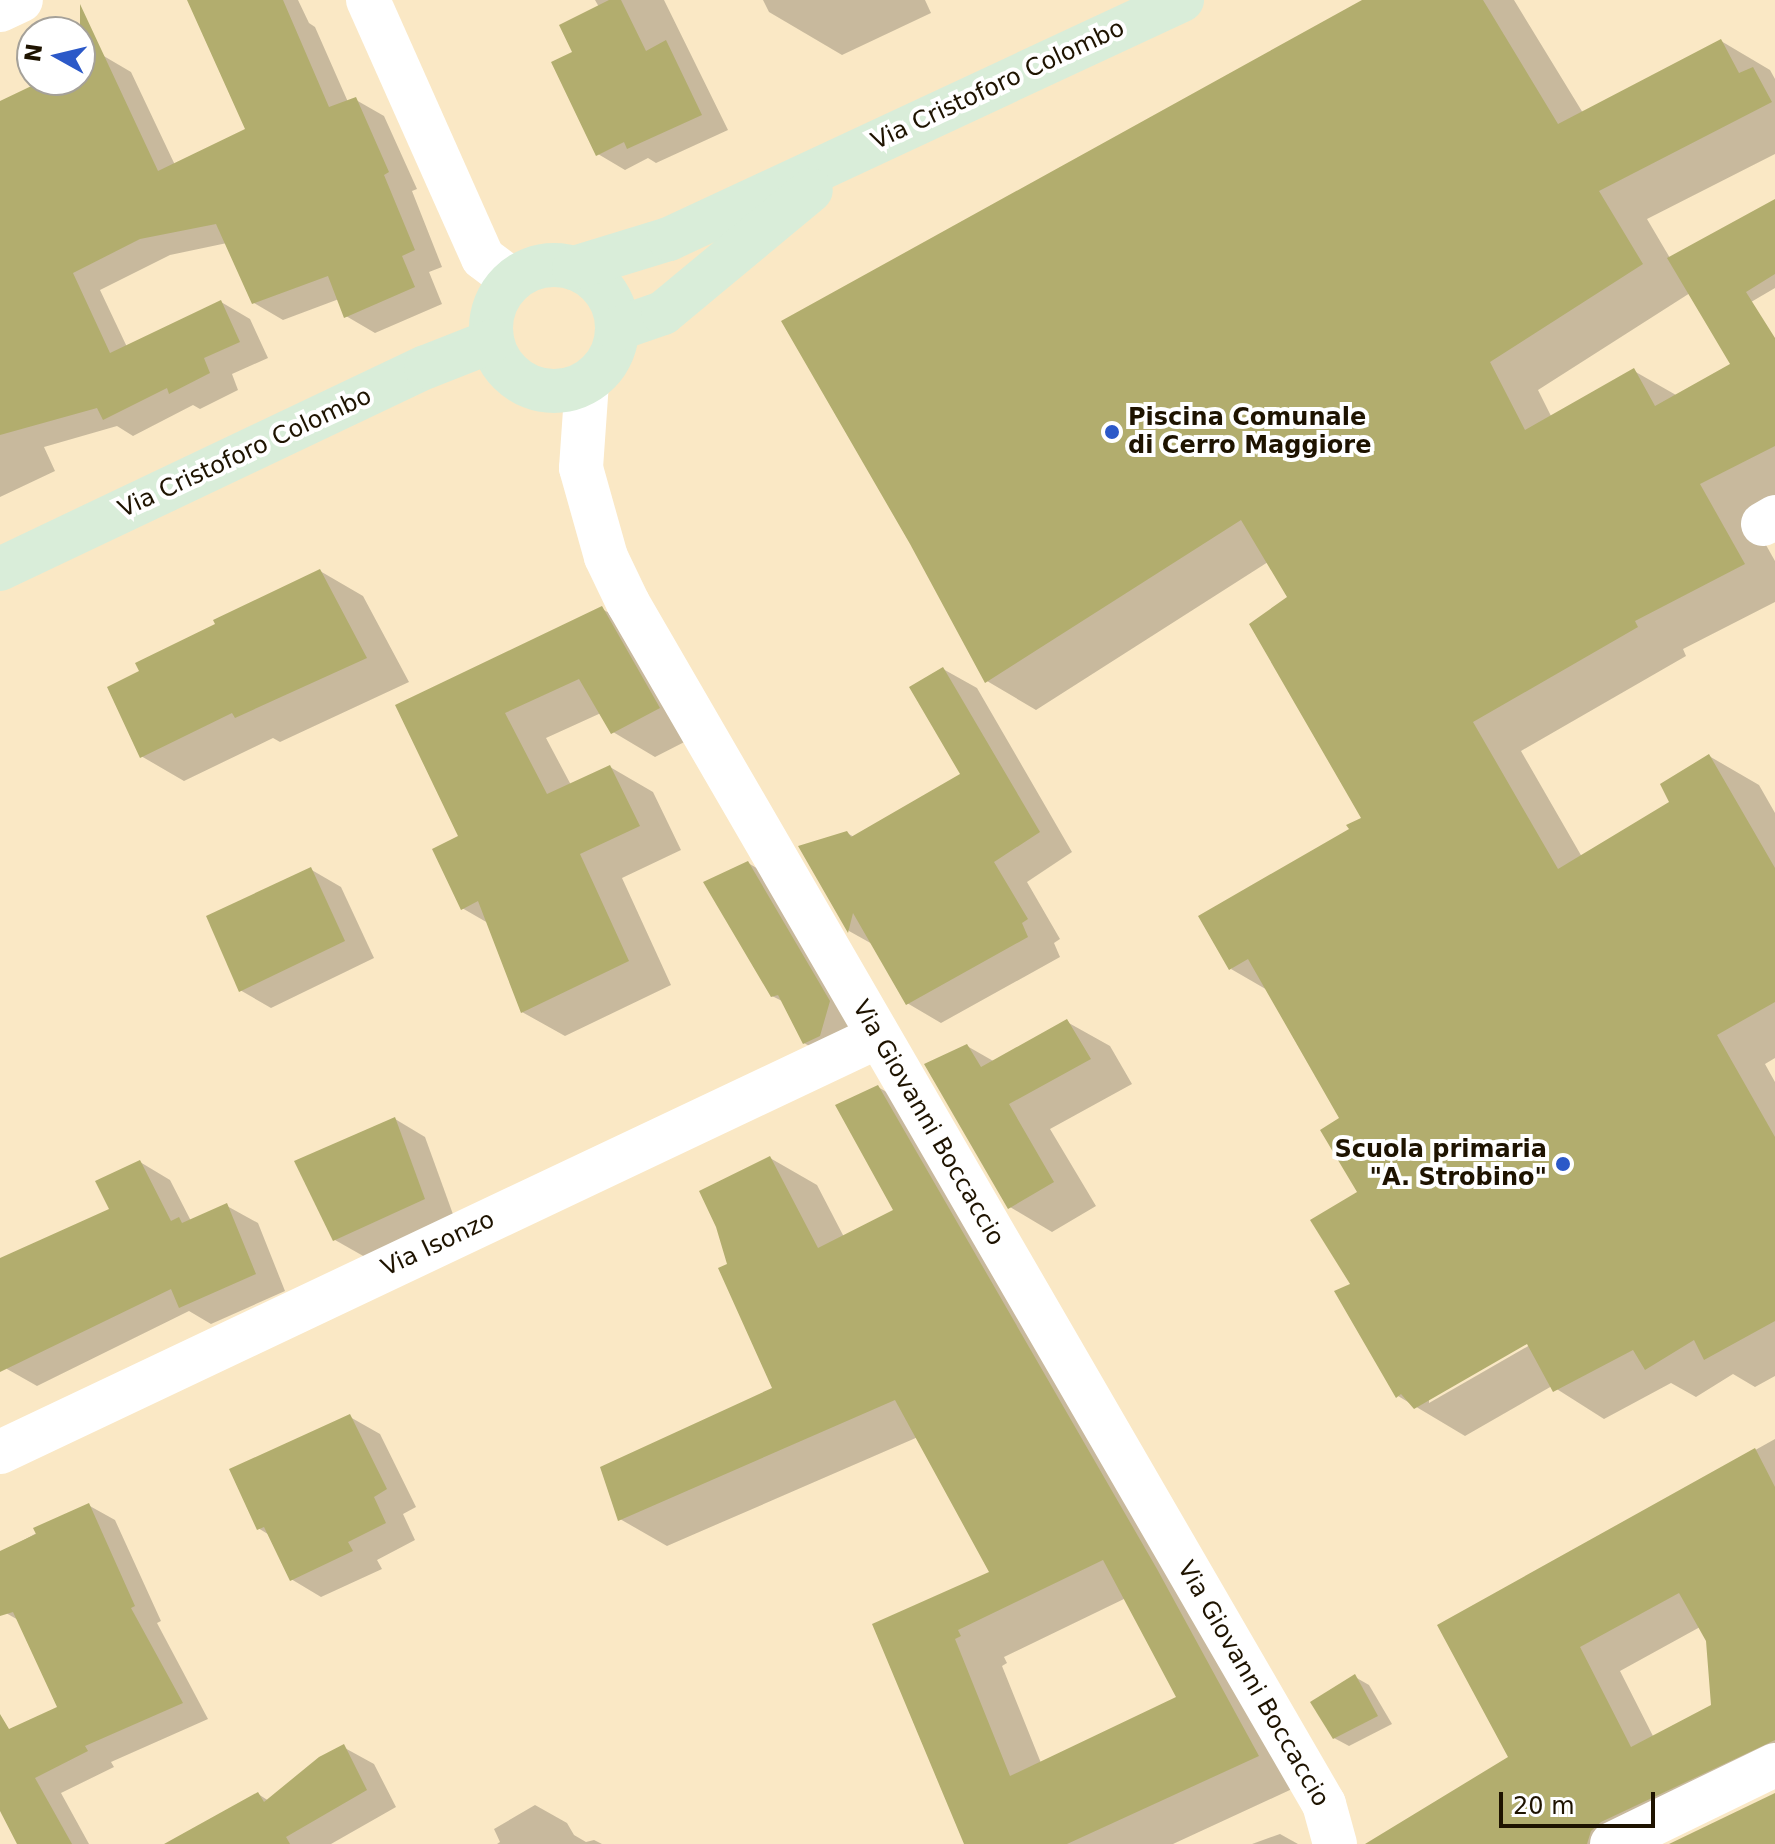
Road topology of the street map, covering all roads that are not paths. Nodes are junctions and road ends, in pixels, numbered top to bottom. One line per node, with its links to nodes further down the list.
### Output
1 (21, 0): 4 (street)
2 (368, 0): 7 (street)
3 (1182, 0): 5 (street, Via Cristoforo Colombo)
4 (0, 10)
5 (858, 150): 6 (street, Via Cristoforo Colombo); 8 (street, Via Cristoforo Colombo)
6 (574, 268): 7 (street, Via Cristoforo Colombo); 8 (street)
7 (512, 280): 9 (street)
8 (617, 329): 10 (street)
9 (492, 341): 10 (street); 11 (street, Via Cristoforo Colombo)
10 (587, 382): 12 (street, Via Giovanni Boccaccio)
11 (0, 569)
12 (877, 1037): 13 (street, Via Isonzo); 15 (street, Via Giovanni Boccaccio)
13 (0, 1452)
14 (1775, 1765): 16 (street)
15 (1335, 1844)
16 (1612, 1844)

